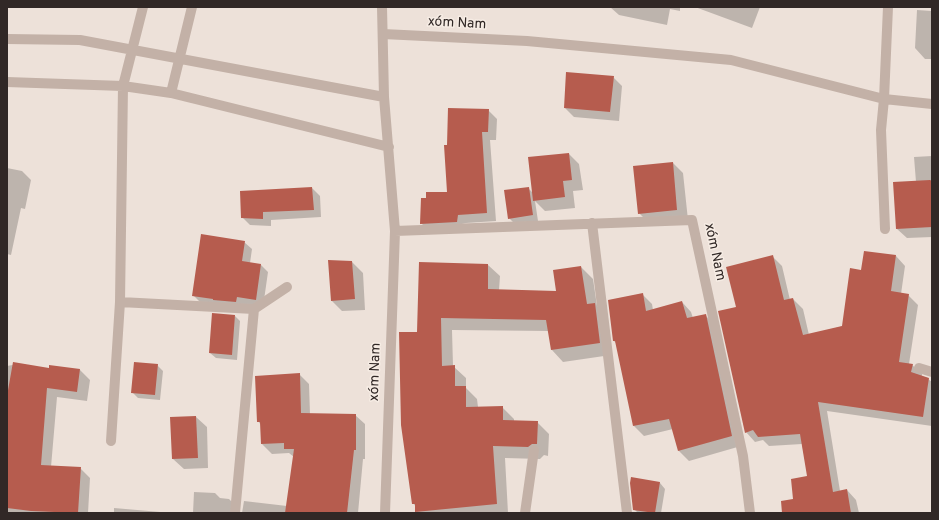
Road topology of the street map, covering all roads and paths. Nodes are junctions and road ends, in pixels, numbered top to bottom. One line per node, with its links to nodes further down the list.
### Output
1 (143, 7): 7 (street)
2 (192, 7): 8 (street)
3 (382, 7): 5 (street, xóm Nam)
4 (888, 7): 13 (street)
5 (383, 34): 12 (street, xóm Nam); 13 (street, xóm Nam)
6 (7, 39): 7 (street)
7 (132, 50): 8 (street); 10 (street)
8 (179, 59): 11 (street); 12 (street)
9 (7, 82): 10 (street)
10 (122, 86): 11 (street); 20 (street)
11 (171, 93): 15 (street)
12 (384, 97): 15 (street, xóm Nam)
13 (884, 99): 14 (street, xóm Nam); 17 (street)
14 (932, 104)
15 (389, 147): 18 (street, xóm Nam)
16 (592, 223): 18 (street, xóm Nam); 29 (street); 30 (street, xóm Nam)
17 (885, 229)
18 (395, 231): 27 (street, xóm Nam)
19 (287, 287): 21 (street)
20 (120, 302): 21 (street); 24 (street)
21 (254, 309): 26 (street)
22 (919, 368): 23 (street)
23 (932, 372)
24 (111, 441)
25 (534, 450): 28 (street)
26 (235, 513)
27 (385, 513)
28 (525, 513)
29 (627, 513)
30 (750, 513)

